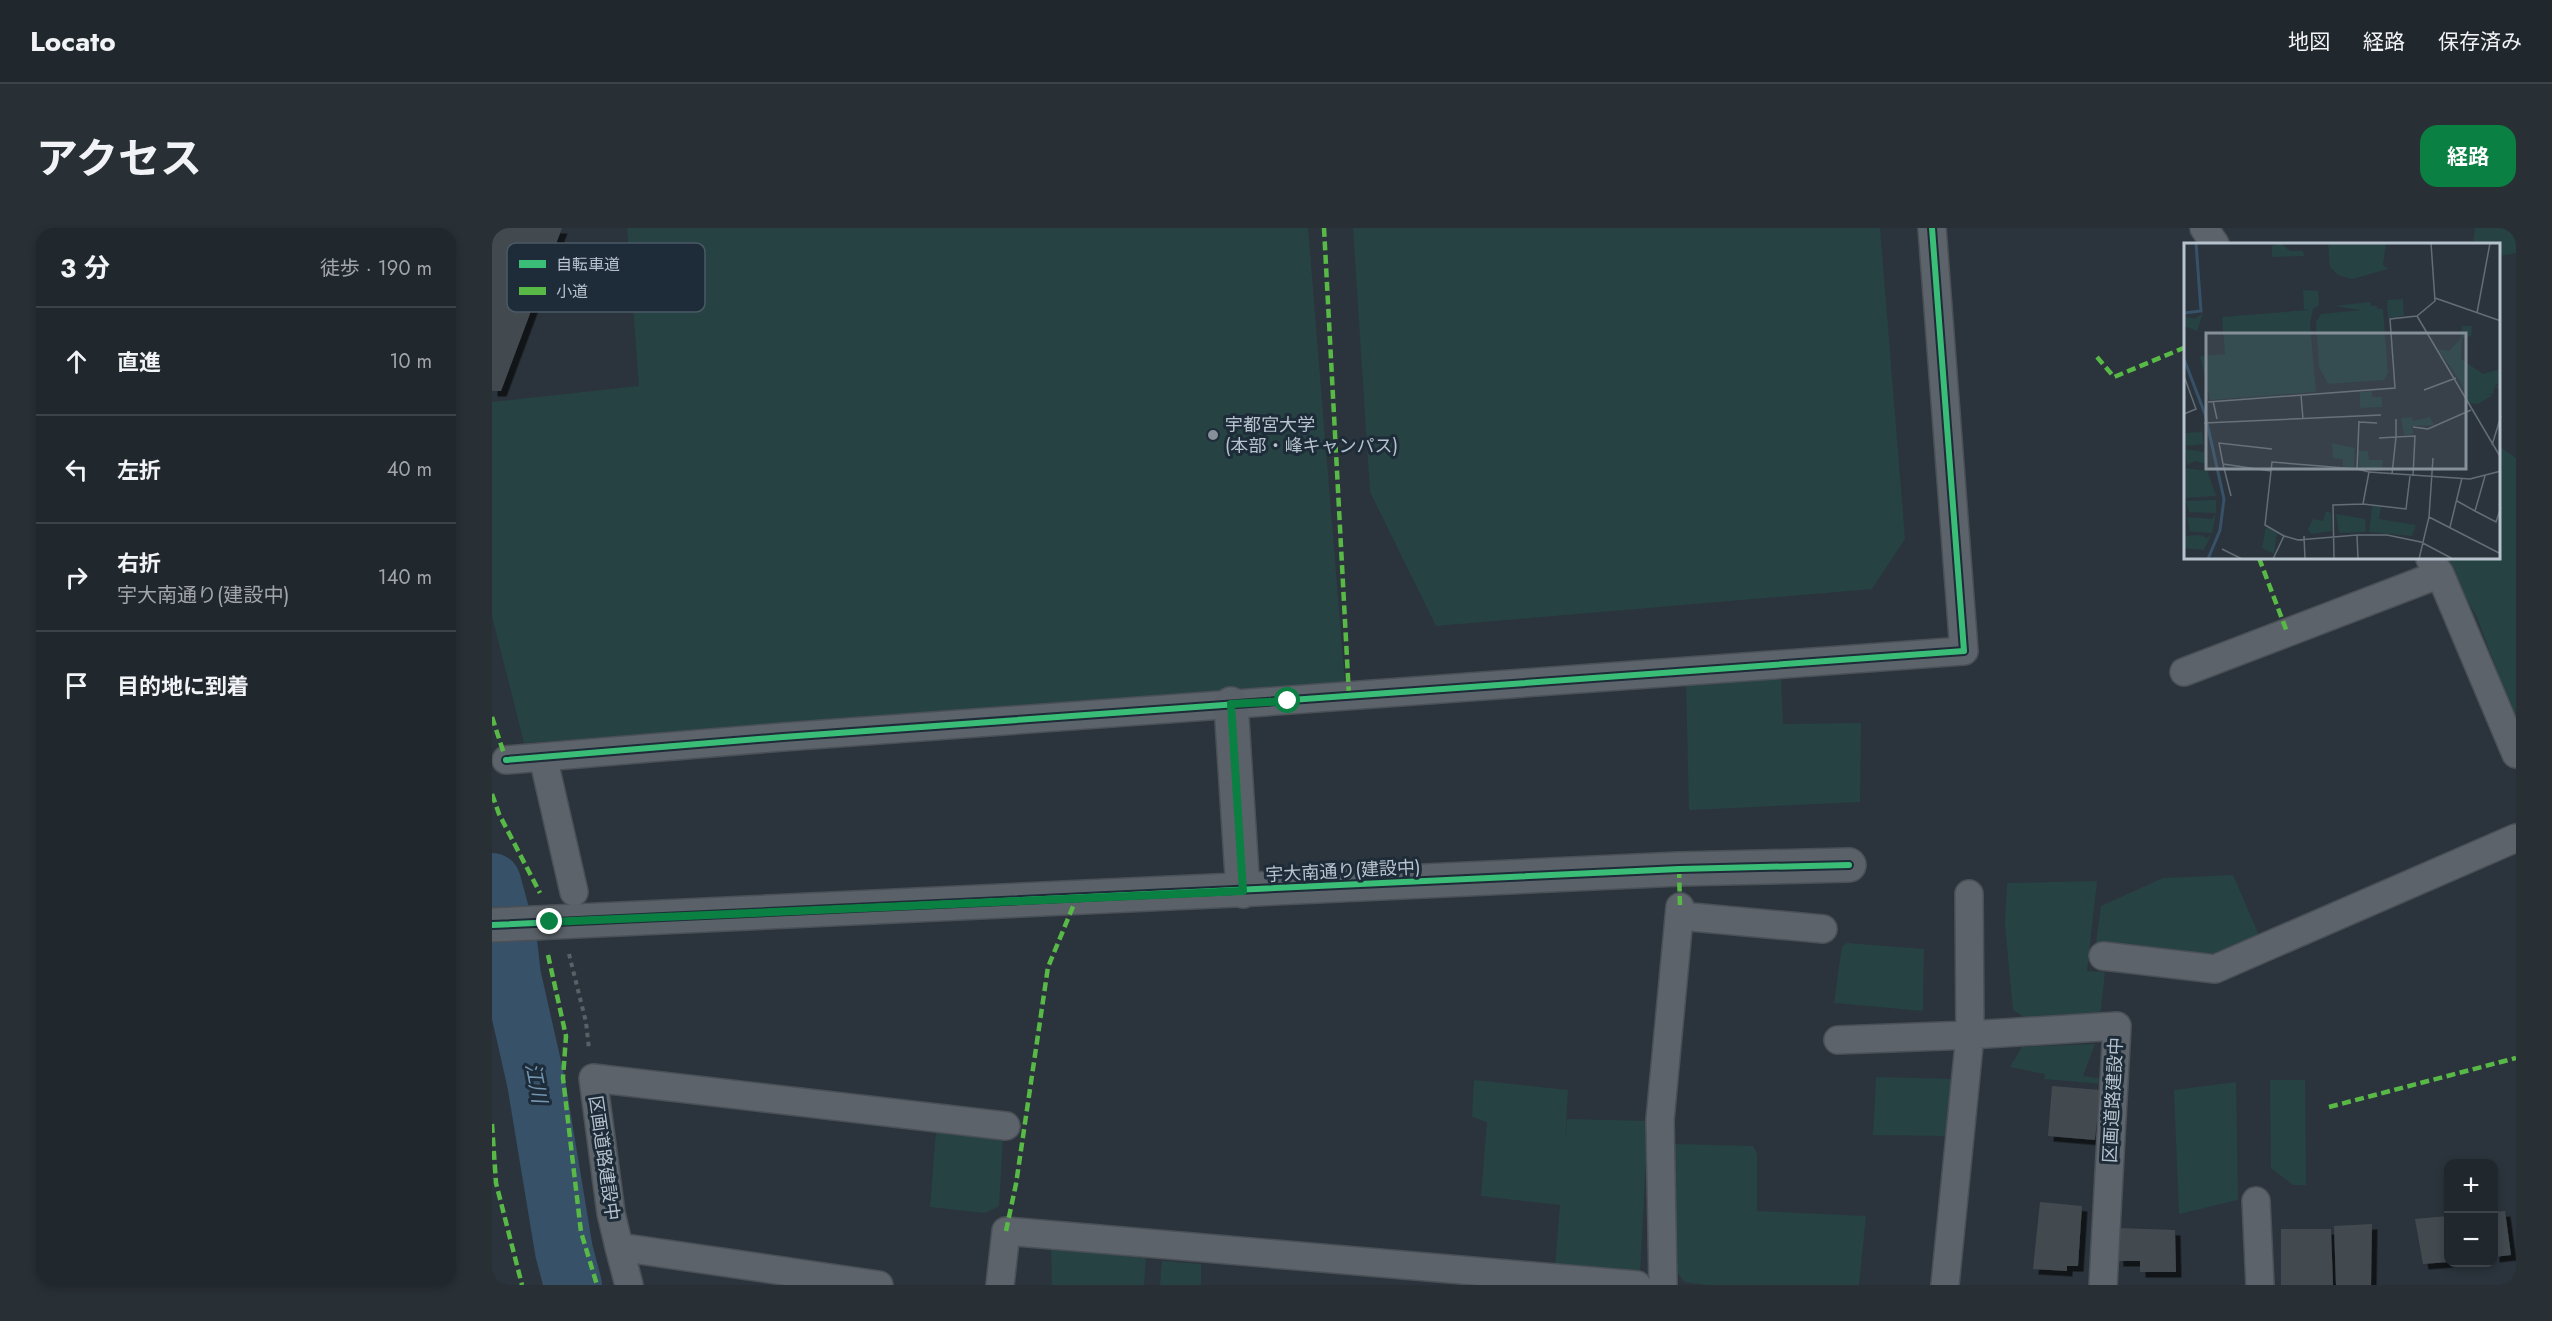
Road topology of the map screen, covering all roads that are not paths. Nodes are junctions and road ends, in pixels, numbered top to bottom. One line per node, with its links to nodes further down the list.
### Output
1 (1932, 228): 6 (street)
2 (2204, 228): 3 (street)
3 (2214, 243)
4 (2435, 566): 5 (street); 7 (street)
5 (2184, 672)
6 (1231, 704): 8 (street); 12 (street)
7 (2516, 754)
8 (543, 757): 9 (street); 13 (street)
9 (506, 760)
10 (2516, 838): 17 (street)
11 (1850, 866): 12 (street, 宇大南通り(建設中))
12 (1243, 891): 15 (street, 宇大南通り(建設中))
13 (574, 892)
14 (1969, 894): 18 (street)
15 (492, 925)
16 (1822, 929): 27 (street)
17 (2103, 956)
18 (1970, 1035): 19 (street, 区画道路建設中); 28 (street); 29 (street, 区画道路建設中)
19 (1838, 1041)
20 (1006, 1126): 22 (street, 区画道路建設中)
21 (2256, 1201): 30 (street)
22 (619, 1247): 23 (street); 24 (street, 区画道路建設中)
23 (629, 1285)
24 (879, 1285)
25 (1000, 1285): 26 (street)
26 (1637, 1285)
27 (1663, 1285)
28 (1945, 1285)
29 (2103, 1285)
30 (2260, 1285)

